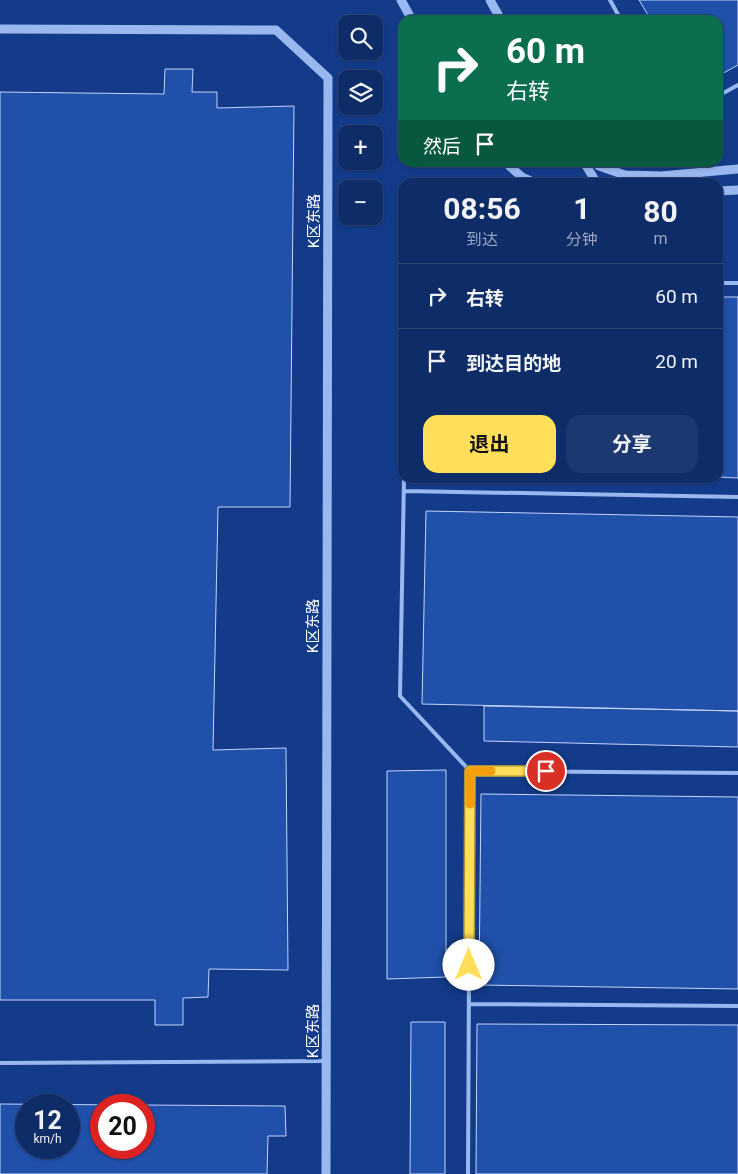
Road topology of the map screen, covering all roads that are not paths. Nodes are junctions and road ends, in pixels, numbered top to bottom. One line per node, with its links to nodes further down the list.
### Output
1 (401, 0): 4 (street)
2 (490, 0): 5 (street)
3 (610, 0): 6 (lane)
4 (409, 15)
5 (499, 15)
6 (618, 15)
7 (0, 29): 27 (street, K区东路)
8 (738, 86): 9 (lane)
9 (723, 94)
10 (511, 167): 14 (street)
11 (587, 167): 15 (street)
12 (602, 167): 13 (street)
13 (738, 169)
14 (524, 178)
15 (594, 178)
16 (738, 190): 17 (street)
17 (723, 191)
18 (723, 283): 19 (lane)
19 (738, 283)
20 (404, 483): 21 (lane)
21 (404, 491): 22 (lane); 23 (lane)
22 (738, 497)
23 (470, 771): 24 (lane); 25 (lane)
24 (738, 773)
25 (469, 1004): 26 (lane); 30 (lane)
26 (738, 1006)
27 (326, 1061): 28 (lane); 29 (street, K区东路)
28 (0, 1063)
29 (326, 1174)
30 (468, 1174)

